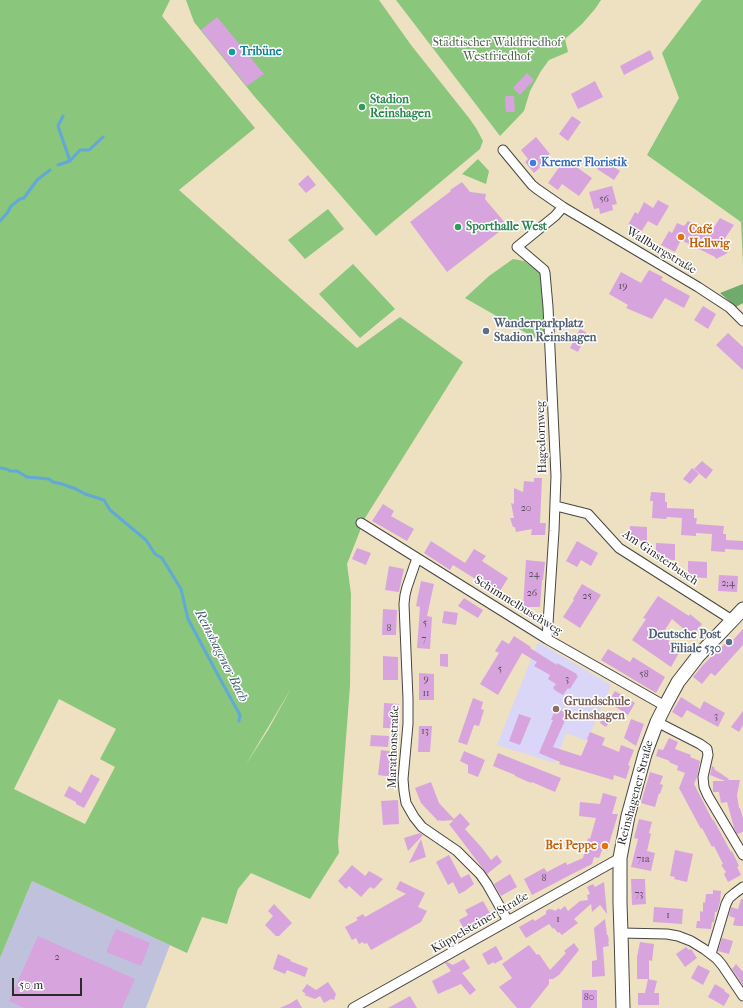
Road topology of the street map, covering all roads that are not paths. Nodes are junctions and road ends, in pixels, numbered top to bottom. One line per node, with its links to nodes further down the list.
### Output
1 (503, 150): 2 (street, Wallburgstraße)
2 (563, 207): 3 (street, Wallburgstraße); 4 (street, Hagedornweg)
3 (743, 321)
4 (556, 506): 8 (street, Am Ginsterbusch); 9 (street, Hagedornweg)
5 (361, 523): 6 (street, Schimmelbuschweg)
6 (417, 558): 9 (street, Schimmelbuschweg); 15 (street, Marathonstraße)
7 (743, 609): 8 (main road, Reinshagener Straße)
8 (732, 620): 10 (main road, Reinshagener Straße)
9 (547, 639): 10 (street, Schimmelbuschweg)
10 (665, 706): 11 (main road, Reinshagener Straße)
11 (657, 722): 12 (street); 13 (main road, Reinshagener Straße)
12 (743, 855)
13 (620, 858): 15 (street, Küppelsteiner Straße); 16 (main road, Reinshagener Straße)
14 (743, 887): 17 (street)
15 (508, 921): 19 (street, Küppelsteiner Straße)
16 (622, 933): 17 (street); 20 (main road, Reinshagener Straße)
17 (711, 954): 18 (street)
18 (743, 996)
19 (353, 1008)
20 (623, 1008)

